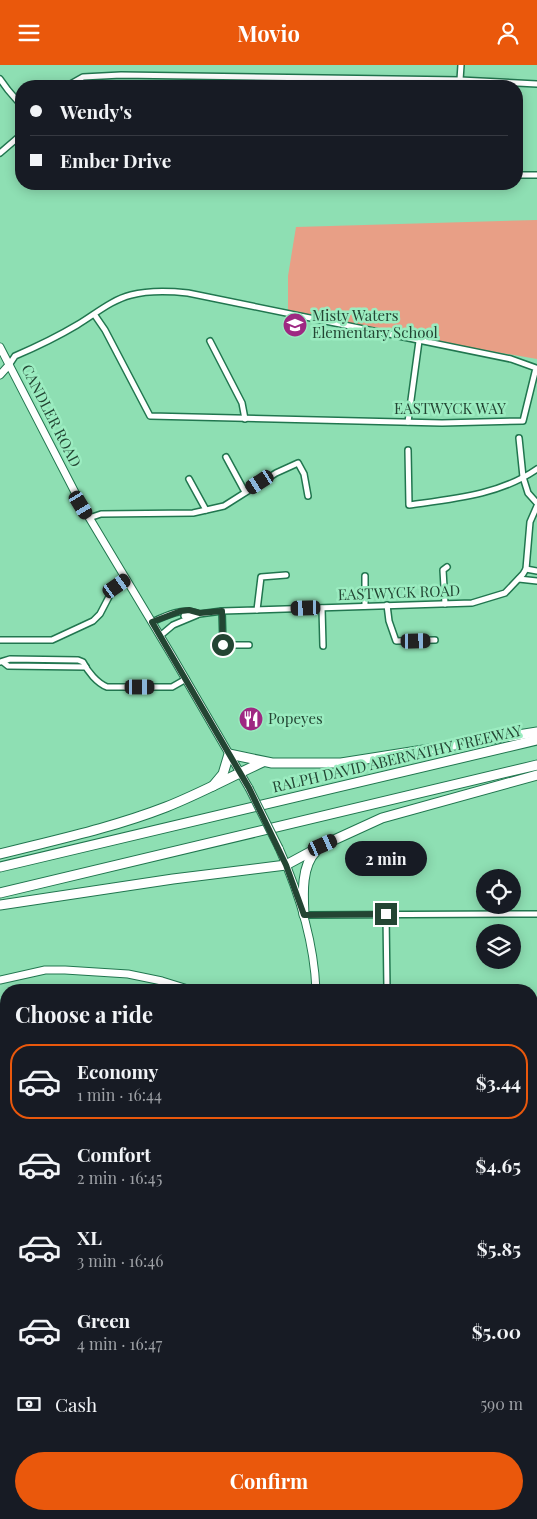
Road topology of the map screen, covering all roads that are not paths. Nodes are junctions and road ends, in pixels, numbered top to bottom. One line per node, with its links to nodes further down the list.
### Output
1 (461, 65): 4 (street)
2 (0, 79): 7 (street)
3 (78, 80): 4 (street)
4 (460, 80)
5 (523, 83): 6 (street)
6 (537, 84)
7 (15, 98)
8 (15, 140): 9 (street)
9 (0, 153)
10 (523, 175): 11 (street)
11 (537, 175)
12 (94, 314): 14 (street); 16 (street); 18 (street, EASTWYCK WAY)
13 (210, 341): 18 (street)
14 (419, 341): 19 (street); 19 (street, EASTWYCK WAY)
15 (0, 347): 16 (main road, CANDLER ROAD)
16 (9, 365): 17 (main road); 30 (main road, CANDLER ROAD)
17 (0, 375)
18 (245, 419): 19 (street, EASTWYCK WAY)
19 (408, 422)
20 (519, 438): 24 (street)
21 (408, 450): 24 (street)
22 (226, 457): 26 (street)
23 (537, 469): 24 (street)
24 (523, 477): 28 (street)
25 (189, 479): 29 (street)
26 (245, 492): 27 (street); 29 (street)
27 (308, 496)
28 (537, 504): 32 (street)
29 (206, 509): 30 (street)
30 (89, 518): 36 (main road, CANDLER ROAD)
31 (447, 567): 39 (street)
32 (526, 569): 33 (street); 37 (street, EASTWYCK ROAD)
33 (537, 571)
34 (286, 575): 43 (street)
35 (365, 576): 41 (street)
36 (126, 579): 47 (main road, CANDLER ROAD); 49 (street)
37 (519, 579): 38 (street); 39 (street, EASTWYCK ROAD)
38 (537, 581)
39 (445, 603): 40 (street, EASTWYCK ROAD)
40 (387, 605): 41 (street, EASTWYCK ROAD); 50 (street)
41 (365, 606): 42 (street, EASTWYCK ROAD)
42 (322, 607): 43 (street, EASTWYCK ROAD); 52 (street)
43 (257, 610): 44 (street, EASTWYCK ROAD)
44 (222, 611): 45 (street, EASTWYCK ROAD); 51 (street)
45 (200, 613): 46 (street, EASTWYCK ROAD); 46 (street, EASTWYCK ROAD)
46 (183, 616): 47 (street, EASTWYCK ROAD); 48 (street, EASTWYCK ROAD)
47 (152, 622): 48 (main road, CANDLER ROAD)
48 (160, 636): 54 (main road, CANDLER ROAD)
49 (0, 639)
50 (435, 641)
51 (249, 645)
52 (323, 646)
53 (2, 662): 54 (street)
54 (186, 679): 57 (main road, CANDLER ROAD)
55 (537, 732): 58 (highway)
56 (537, 740): 66 (highway, RALPH DAVID ABERNATHY FREEWAY)
57 (229, 754): 58 (highway); 60 (main road, CANDLER ROAD); 62 (highway)
58 (263, 762): 60 (highway)
59 (537, 765): 67 (highway)
60 (239, 773): 62 (highway); 65 (main road, CANDLER ROAD, bridge)
61 (537, 775): 63 (highway)
62 (213, 786): 64 (highway)
63 (323, 845): 65 (highway); 71 (highway)
64 (0, 855)
65 (286, 865): 68 (highway); 71 (main road, CANDLER ROAD)
66 (0, 867)
67 (0, 893)
68 (0, 905)
69 (386, 914): 70 (street); 71 (street); 75 (street)
70 (537, 914)
71 (304, 915): 74 (main road, CANDLER ROAD)
72 (0, 981): 73 (main road)
73 (172, 984)
74 (316, 984)
75 (387, 984)

